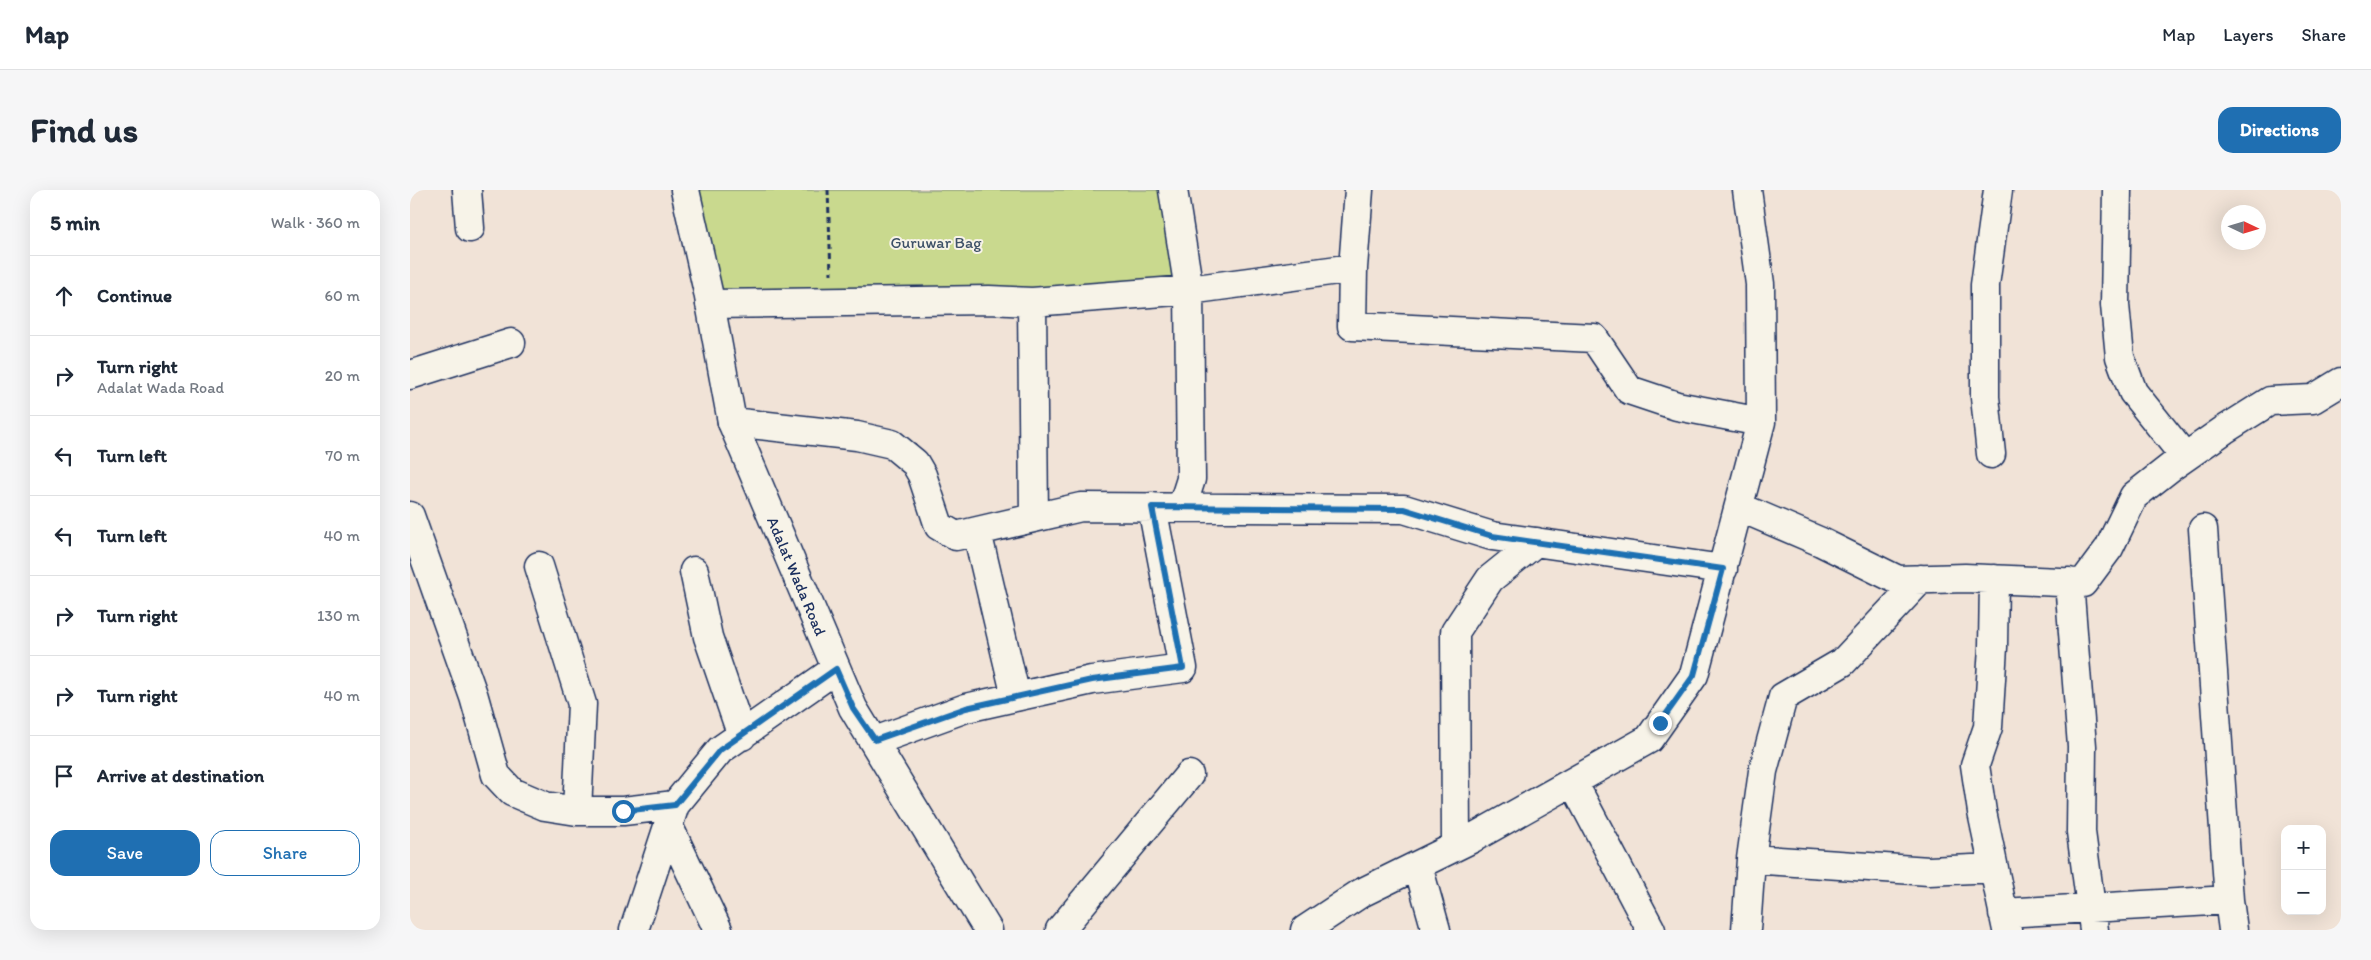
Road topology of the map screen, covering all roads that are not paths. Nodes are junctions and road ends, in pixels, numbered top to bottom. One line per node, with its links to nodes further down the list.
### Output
1 (468, 190): 8 (street)
2 (685, 190): 12 (street, Adalat Wada Road)
3 (1173, 190): 10 (street)
4 (1359, 190): 9 (street)
5 (1747, 190): 17 (street)
6 (1998, 190): 18 (street)
7 (2117, 190): 19 (street)
8 (470, 228)
9 (1353, 268): 10 (street); 17 (street)
10 (1189, 290): 11 (street); 21 (street)
11 (1032, 302): 12 (street); 24 (street)
12 (710, 304): 16 (street, Adalat Wada Road)
13 (511, 343): 14 (street)
14 (410, 375)
15 (2341, 382): 19 (street)
16 (732, 422): 26 (street); 34 (street, Adalat Wada Road)
17 (1761, 422): 22 (street)
18 (1991, 454)
19 (2185, 457): 33 (street)
20 (1152, 507): 21 (street); 24 (street); 35 (street)
21 (1182, 507): 27 (street)
22 (1739, 507): 29 (street); 31 (street)
23 (410, 516): 40 (street)
24 (1034, 518): 26 (street)
25 (2204, 529): 46 (street)
26 (977, 532): 35 (street)
27 (1536, 542): 29 (street); 42 (street)
28 (539, 566): 40 (street)
29 (1723, 569): 39 (street)
30 (694, 571): 36 (street)
31 (1921, 579): 32 (street); 43 (street)
32 (1994, 579): 33 (street); 45 (street)
33 (2069, 582): 47 (street)
34 (836, 669): 36 (street); 37 (street, Adalat Wada Road)
35 (1016, 697): 37 (street)
36 (742, 736): 41 (street)
37 (875, 740): 51 (street, Adalat Wada Road)
38 (1189, 775): 52 (street)
39 (1572, 782): 42 (street); 55 (street)
40 (577, 811): 41 (street)
41 (671, 815): 49 (street); 50 (street)
42 (1456, 846): 44 (street)
43 (1751, 858): 45 (street); 56 (street)
44 (1418, 866): 53 (street); 54 (street)
45 (1994, 868): 48 (street)
46 (2228, 900): 47 (street); 57 (street)
47 (2093, 919): 48 (street)
48 (2005, 921)
49 (634, 930)
50 (718, 930)
51 (988, 930)
52 (1060, 930)
53 (1304, 930)
54 (1436, 930)
55 (1651, 930)
56 (1746, 930)
57 (2233, 930)

